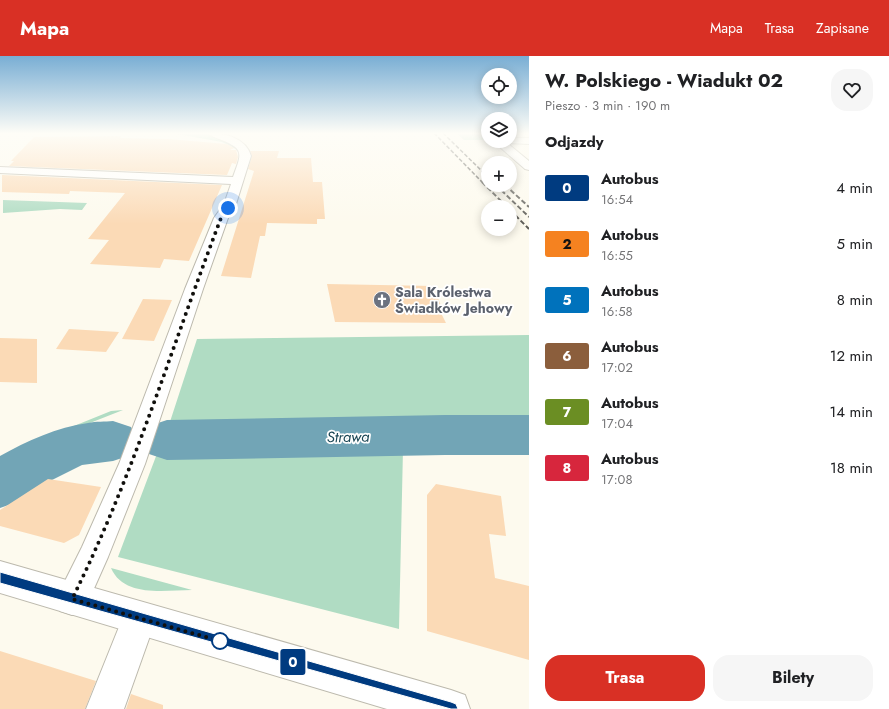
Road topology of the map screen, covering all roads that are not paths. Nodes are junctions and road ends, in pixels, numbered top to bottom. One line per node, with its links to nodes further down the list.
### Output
1 (243, 163): 3 (street)
2 (0, 170): 3 (street)
3 (237, 182): 5 (street)
4 (0, 577): 5 (street)
5 (72, 599): 6 (street)
6 (139, 619): 7 (street); 8 (street)
7 (104, 709)
8 (451, 709)

